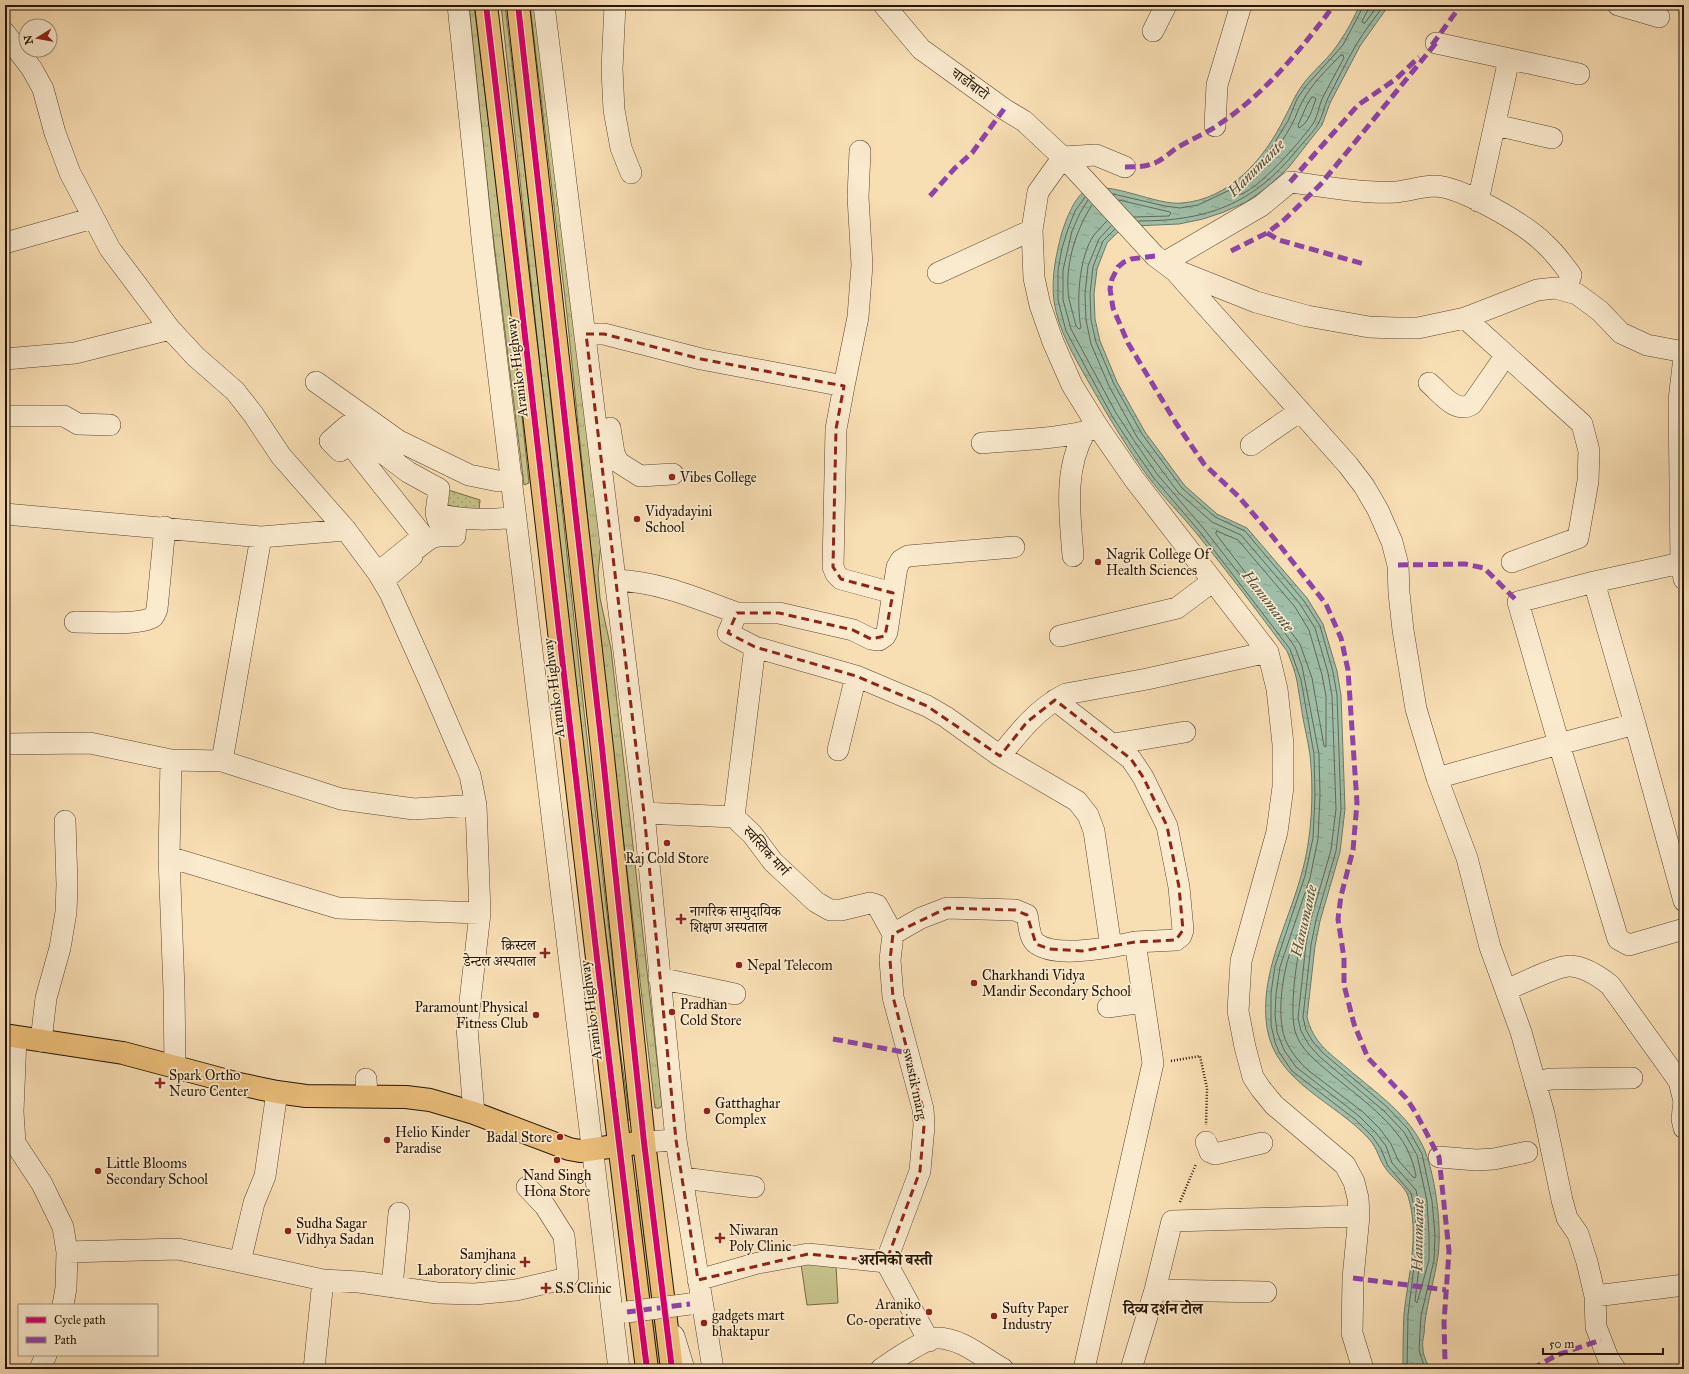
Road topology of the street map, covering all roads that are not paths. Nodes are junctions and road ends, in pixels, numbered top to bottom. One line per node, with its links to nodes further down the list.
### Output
1 (458, 5): 48 (street)
2 (486, 5): 109 (main road, Araniko Highway)
3 (518, 5): 106 (main road)
4 (544, 5): 32 (street)
5 (615, 5): 22 (street)
6 (884, 5): 20 (street, चार्डोबाटो)
7 (1166, 5): 11 (street)
8 (1241, 5): 17 (street)
9 (1618, 5): 10 (street)
10 (1658, 17)
11 (1153, 31)
12 (5, 33): 24 (street)
13 (1436, 43): 14 (street)
14 (1509, 59): 15 (street); 16 (street)
15 (1579, 74)
16 (1495, 125): 18 (street); 23 (street)
17 (1215, 126)
18 (1552, 138)
19 (860, 151): 39 (street)
20 (1067, 161): 21 (street); 25 (street); 27 (street, चार्डोबाटो)
21 (1125, 167)
22 (631, 173)
23 (1478, 201): 27 (street); 29 (street)
24 (93, 218): 26 (street); 31 (street)
25 (1032, 230): 28 (street); 44 (street)
26 (5, 243)
27 (1170, 266): 30 (street); 41 (street)
28 (938, 273)
29 (1566, 290): 30 (street); 33 (street)
30 (1465, 318): 34 (street)
31 (170, 329): 36 (street); 54 (street)
32 (586, 334): 39 (street); 40 (street)
33 (1684, 352)
34 (1506, 355): 38 (street); 58 (street)
35 (1684, 357): 59 (street)
36 (5, 359)
37 (316, 382): 48 (street)
38 (1429, 383)
39 (844, 386): 63 (street)
40 (594, 404): 47 (street); 60 (street)
41 (1300, 411): 46 (street); 80 (street)
42 (5, 416): 43 (street)
43 (110, 425)
44 (1092, 430): 45 (street); 57 (street); 61 (street)
45 (982, 443)
46 (1251, 445)
47 (672, 474)
48 (512, 479): 52 (street)
49 (404, 511): 51 (street); 51 (street); 51 (street)
50 (5, 514): 53 (street)
51 (436, 514): 52 (street)
52 (516, 517): 110 (street)
53 (165, 527): 55 (street); 65 (street)
54 (346, 530): 55 (street); 81 (street)
55 (261, 537): 79 (street)
56 (1014, 547): 63 (street)
57 (1073, 556)
58 (1512, 562)
59 (1682, 571): 62 (street)
60 (616, 580): 64 (street); 82 (street)
61 (1213, 581): 66 (street); 68 (street)
62 (1594, 582): 71 (street); 75 (street)
63 (893, 593): 64 (street)
64 (737, 613): 67 (street)
65 (75, 622)
66 (1060, 636)
67 (755, 647): 69 (street); 83 (street)
68 (1268, 652): 70 (street); 117 (street)
69 (856, 676): 76 (street); 77 (street)
70 (1055, 700): 74 (street); 77 (street)
71 (1635, 724): 75 (street); 86 (street)
72 (1185, 732): 74 (street)
73 (5, 744): 78 (street)
74 (1114, 744): 90 (street)
75 (1559, 744): 80 (street); 88 (street)
76 (838, 750)
77 (1000, 756): 91 (street)
78 (171, 760): 79 (street); 85 (street)
79 (222, 761): 81 (street)
80 (1437, 778): 93 (street)
81 (476, 805): 87 (street)
82 (644, 813): 83 (street); 92 (street)
83 (734, 817): 89 (street, स्वस्तिक मार्ग)
84 (65, 821): 98 (street)
85 (169, 857): 87 (street); 99 (street)
86 (1684, 901)
87 (480, 913): 103 (street)
88 (1684, 929)
89 (893, 934): 91 (street); 120 (street, swastik marg)
90 (1135, 942): 91 (street); 95 (street)
91 (1111, 947)
92 (659, 978): 94 (street); 105 (street)
93 (1506, 990): 101 (street); 104 (street)
94 (735, 994)
95 (1144, 1002): 96 (street); 144 (street)
96 (1108, 1007)
97 (11, 1036): 98 (main road); 118 (street)
98 (41, 1041): 99 (main road)
99 (176, 1066): 102 (main road)
100 (1632, 1078): 101 (street)
101 (1535, 1083): 127 (street)
102 (277, 1092): 103 (main road); 119 (street)
103 (474, 1113): 110 (main road)
104 (1684, 1128)
105 (676, 1140): 106 (street); 113 (street)
106 (644, 1142): 109 (main road); 130 (main road)
107 (1206, 1142): 108 (street)
108 (1262, 1143)
109 (619, 1146): 110 (main road); 131 (main road, Araniko Highway)
110 (592, 1150): 137 (street)
111 (1527, 1152): 112 (street)
112 (1439, 1157)
113 (683, 1178): 115 (street); 122 (street)
114 (526, 1187): 124 (street)
115 (754, 1188)
116 (399, 1213): 124 (street)
117 (1359, 1216): 125 (street); 146 (street)
118 (67, 1252): 119 (street); 128 (street)
119 (240, 1262): 121 (street)
120 (886, 1262): 122 (street); 132 (street)
121 (323, 1280): 124 (street); 136 (street)
122 (698, 1280): 142 (street)
123 (1684, 1285): 127 (street)
124 (392, 1287)
125 (1155, 1290): 126 (street); 145 (street)
126 (1266, 1292)
127 (1595, 1296): 147 (street)
128 (63, 1304)
129 (690, 1304): 131 (street, bridge)
130 (664, 1305): 140 (main road); 141 (street)
131 (634, 1315): 138 (street); 139 (main road, Araniko Highway)
132 (929, 1341): 134 (street); 143 (street)
133 (46, 1356): 135 (street)
134 (993, 1366)
135 (40, 1369)
136 (314, 1369)
137 (619, 1369)
138 (635, 1369)
139 (647, 1369)
140 (672, 1369)
141 (684, 1369)
142 (713, 1369)
143 (880, 1369)
144 (1084, 1369)
145 (1131, 1369)
146 (1363, 1369)
147 (1615, 1369)

